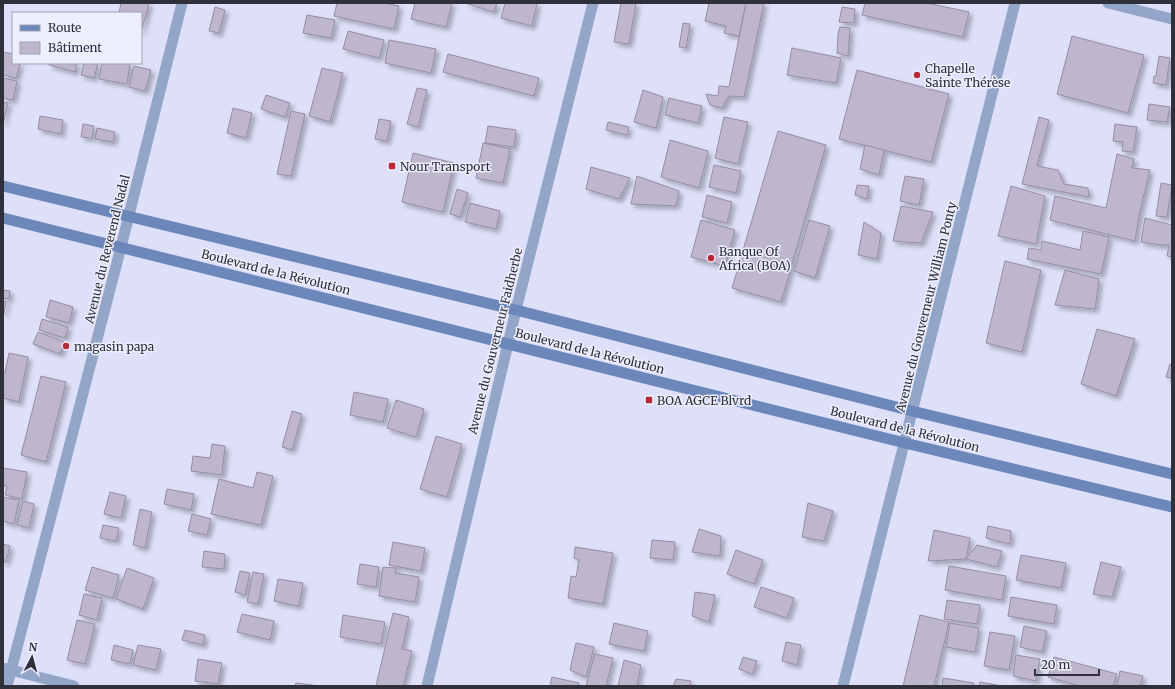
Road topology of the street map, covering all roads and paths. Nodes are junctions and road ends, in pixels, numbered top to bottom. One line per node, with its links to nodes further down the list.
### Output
1 (182, 3): 7 (street, Avenue du Reverend Nadal)
2 (593, 3): 10 (street, Avenue du Gouverneur Faidherbe)
3 (1015, 3): 12 (street, Avenue du Gouverneur William Ponty)
4 (1108, 3): 5 (street)
5 (1172, 19)
6 (3, 186): 7 (main road, Boulevard de la Révolution)
7 (129, 217): 9 (street, Avenue du Reverend Nadal); 10 (main road, Boulevard de la Révolution)
8 (3, 218): 9 (main road, Boulevard de la Révolution)
9 (121, 247): 11 (main road, Boulevard de la Révolution); 16 (street, Avenue du Reverend Nadal)
10 (516, 310): 11 (street, Avenue du Gouverneur Faidherbe); 12 (main road, Boulevard de la Révolution)
11 (508, 343): 13 (main road, Boulevard de la Révolution); 19 (street, Avenue du Gouverneur Faidherbe)
12 (912, 411): 13 (street, Avenue du Gouverneur William Ponty); 14 (main road, Boulevard de la Révolution)
13 (905, 442): 15 (main road, Boulevard de la Révolution); 20 (street, Avenue du Gouverneur William Ponty)
14 (1172, 474)
15 (1172, 507)
16 (7, 669): 17 (street, Avenue du Reverend Nadal); 18 (street)
17 (7, 686)
18 (74, 686)
19 (427, 686)
20 (843, 686)

